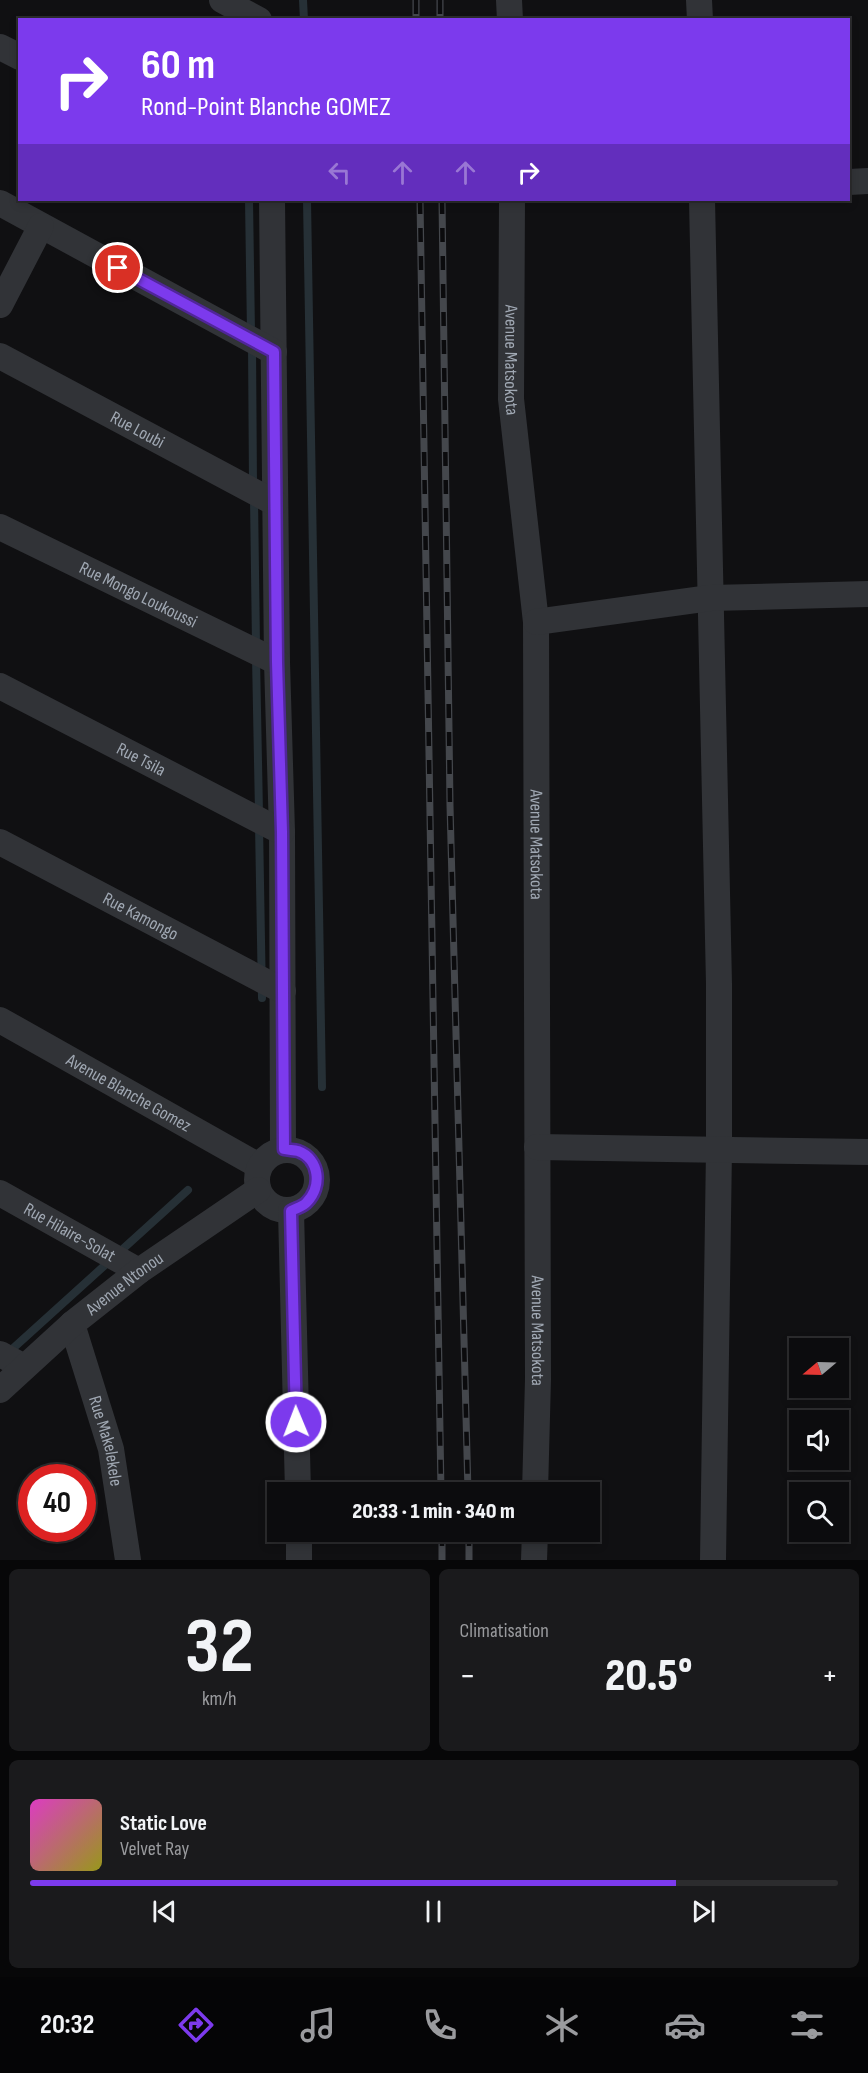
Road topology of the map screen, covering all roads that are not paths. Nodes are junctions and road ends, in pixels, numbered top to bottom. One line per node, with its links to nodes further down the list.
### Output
1 (222, 0): 5 (street)
2 (267, 0): 6 (street)
3 (509, 0): 7 (street)
4 (699, 0): 8 (street)
5 (255, 18)
6 (267, 18)
7 (510, 18)
8 (700, 18)
9 (0, 47): 10 (street)
10 (18, 56)
11 (868, 181): 12 (street)
12 (850, 182)
13 (273, 201): 19 (street)
14 (512, 201): 25 (street, Avenue Matsokota)
15 (702, 201): 24 (street)
16 (0, 203): 17 (street)
17 (41, 226): 18 (street); 19 (street)
18 (0, 305)
19 (274, 352): 21 (street)
20 (0, 356): 21 (street, Rue Loubi)
21 (275, 503): 26 (street)
22 (0, 527): 26 (street, Rue Mongo Loukoussi)
23 (868, 594): 24 (street)
24 (710, 598): 25 (street); 34 (street)
25 (536, 622): 32 (street, Avenue Matsokota)
26 (277, 662): 28 (street)
27 (0, 686): 28 (street, Rue Tsila)
28 (282, 832): 30 (street)
29 (0, 842): 30 (street, Rue Kamongo)
30 (283, 991): 33 (street)
31 (0, 1020): 36 (street, Avenue Blanche Gomez)
32 (537, 1148): 34 (street); 45 (street, Avenue Matsokota)
33 (284, 1149): 36 (street); 38 (street)
34 (719, 1149): 35 (street); 51 (street)
35 (868, 1152)
36 (259, 1178): 38 (street); 39 (street, Avenue Ntonou)
37 (0, 1193): 39 (street, Rue Hilaire-Solat)
38 (291, 1211): 44 (street)
39 (139, 1271): 40 (street, Avenue Ntonou)
40 (72, 1324): 42 (street, Avenue Ntonou); 48 (street, Rue Makelekele)
41 (0, 1354): 42 (street)
42 (24, 1367): 43 (street, Avenue Ntonou)
43 (0, 1390)
44 (298, 1482)
45 (536, 1482)
46 (298, 1542): 49 (street)
47 (535, 1542): 50 (street)
48 (128, 1560)
49 (299, 1560)
50 (534, 1560)
51 (713, 1560)

